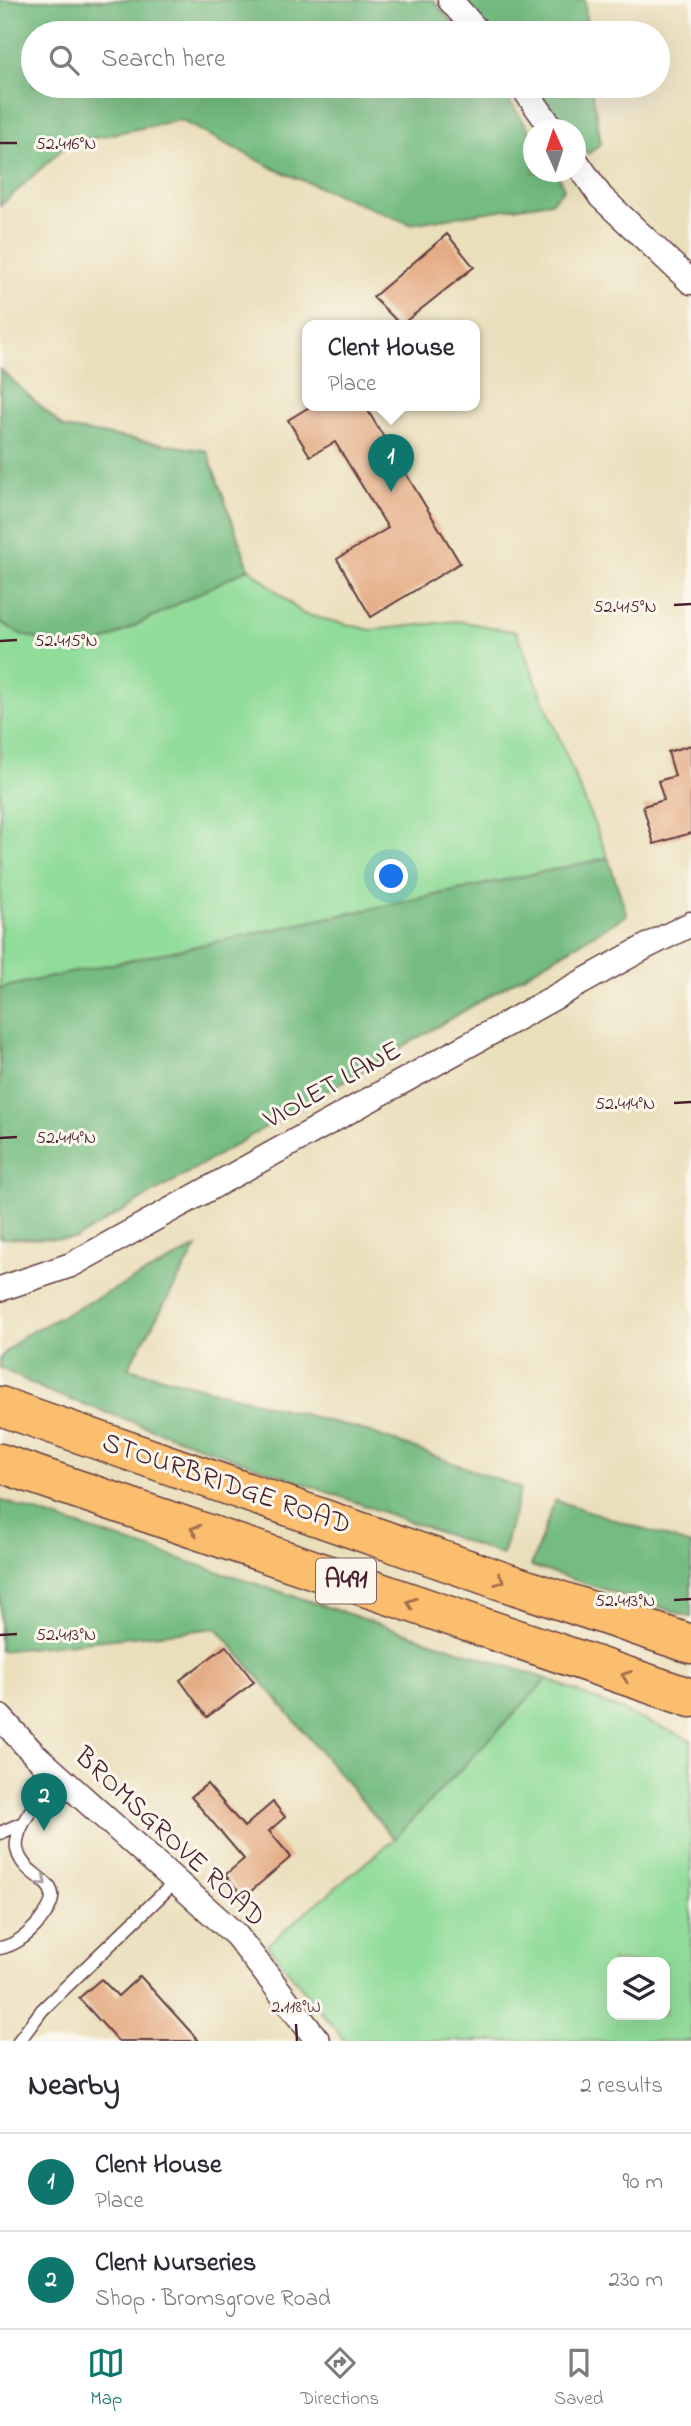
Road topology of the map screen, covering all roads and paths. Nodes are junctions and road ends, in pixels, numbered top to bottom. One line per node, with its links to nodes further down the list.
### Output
1 (450, 0): 2 (street)
2 (468, 21)
3 (530, 98): 4 (street)
4 (545, 119)
5 (586, 175): 6 (street)
6 (691, 282)
7 (691, 924): 8 (street, VIOLET LANE)
8 (0, 1289)
9 (10, 1409): 11 (highway, STOURBRIDGE ROAD / A491, one-way to 11)
10 (1, 1464): 12 (highway, STOURBRIDGE ROAD / A491, one-way to 10)
11 (691, 1644)
12 (691, 1698)
13 (0, 1717): 14 (street, BROMSGROVE ROAD)
14 (58, 1775): 15 (lane); 17 (street, BROMSGROVE ROAD)
15 (23, 1823): 16 (lane); 18 (lane, one-way to 18)
16 (0, 1833)
17 (176, 1881): 19 (lane); 20 (street, BROMSGROVE ROAD)
18 (0, 1948)
19 (19, 2041)
20 (318, 2041)

